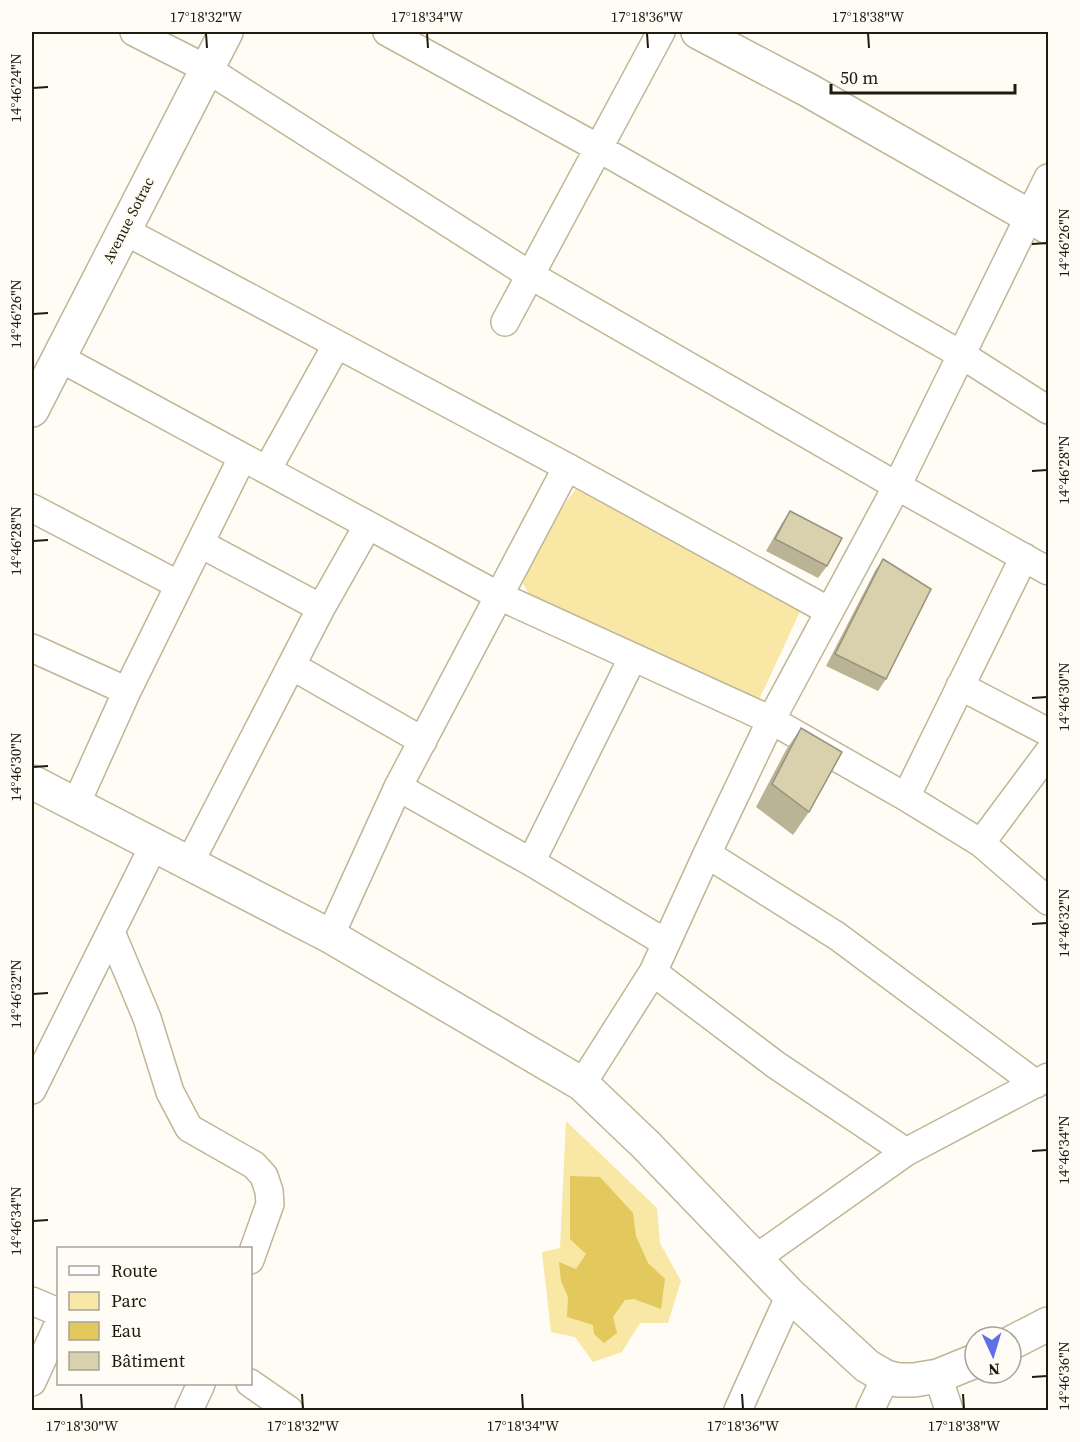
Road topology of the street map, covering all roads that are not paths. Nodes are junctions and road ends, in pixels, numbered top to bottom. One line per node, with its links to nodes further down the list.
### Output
1 (134, 32): 6 (street)
2 (226, 32): 6 (street, Avenue Sotrac)
3 (387, 32): 7 (street)
4 (662, 32): 7 (street)
5 (698, 32): 9 (street)
6 (207, 69): 10 (street, Avenue Sotrac); 11 (street)
7 (600, 149): 11 (street); 14 (street)
8 (1048, 178): 9 (street)
9 (1039, 221): 14 (street)
10 (123, 230): 13 (street); 15 (street, Avenue Sotrac)
11 (530, 275): 12 (street); 21 (street)
12 (505, 322)
13 (337, 344): 19 (street); 20 (street)
14 (962, 355): 17 (street); 21 (street)
15 (58, 357): 16 (street, Avenue Sotrac); 18 (street)
16 (32, 410)
17 (1048, 410)
18 (242, 458): 20 (street); 24 (street)
19 (567, 467): 28 (street); 30 (street)
20 (267, 470): 23 (street)
21 (897, 486): 25 (street); 30 (street)
22 (32, 508): 27 (street)
23 (368, 525): 28 (street); 29 (street)
24 (201, 544): 27 (street); 29 (street)
25 (1024, 557): 26 (street); 34 (street)
26 (1048, 571)
27 (179, 585): 35 (street)
28 (499, 596): 32 (street); 38 (street)
29 (321, 608): 33 (street)
30 (829, 611): 36 (street)
31 (32, 648): 35 (street)
32 (633, 657): 36 (street); 48 (street)
33 (292, 666): 38 (street); 47 (street)
34 (960, 686): 37 (street); 42 (street)
35 (128, 691): 43 (street)
36 (771, 720): 42 (street); 46 (street)
37 (1048, 732)
38 (423, 741): 41 (street)
39 (1048, 753): 44 (street)
40 (32, 782): 43 (street)
41 (398, 787): 48 (street); 51 (street)
42 (906, 797): 44 (street)
43 (76, 804): 45 (street)
44 (981, 843): 49 (street)
45 (154, 845): 47 (street); 50 (street)
46 (707, 854): 52 (street); 55 (street)
47 (190, 862): 51 (street)
48 (531, 862): 52 (street)
49 (1048, 901)
50 (111, 932): 54 (street); 59 (street)
51 (330, 936): 56 (street)
52 (666, 944): 53 (street)
53 (653, 972): 56 (street); 58 (street)
54 (42, 1045): 57 (street)
55 (1042, 1081): 58 (street)
56 (582, 1084): 60 (street)
57 (32, 1090)
58 (906, 1152): 60 (street)
59 (252, 1254)
60 (755, 1258): 61 (street)
61 (790, 1295): 69 (street); 75 (street)
62 (32, 1301): 63 (street)
63 (57, 1312)
64 (1048, 1324): 66 (street)
65 (57, 1328): 70 (street)
66 (1023, 1337)
67 (963, 1366): 68 (street)
68 (938, 1376): 69 (street); 77 (street)
69 (886, 1377): 76 (street)
70 (32, 1382)
71 (252, 1384): 74 (street)
72 (200, 1385): 73 (street)
73 (189, 1410)
74 (289, 1410)
75 (738, 1410)
76 (870, 1410)
77 (949, 1410)

